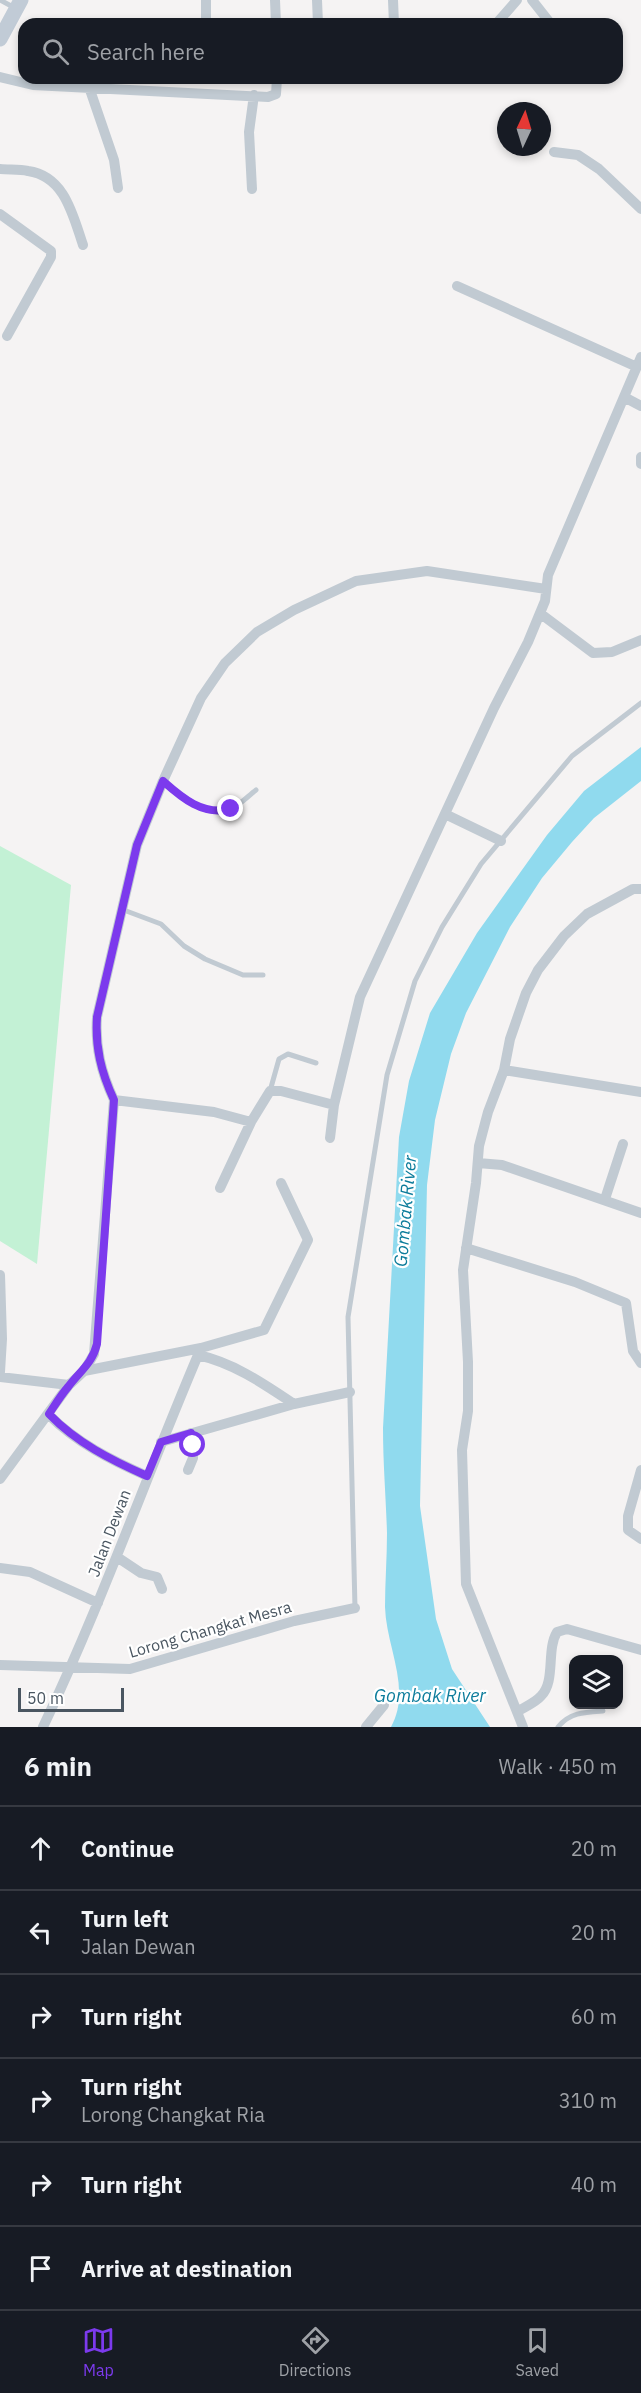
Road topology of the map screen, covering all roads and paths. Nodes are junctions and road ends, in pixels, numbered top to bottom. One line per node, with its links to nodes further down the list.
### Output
1 (0, 0): 8 (lane)
2 (206, 0): 9 (street)
3 (275, 0): 10 (street)
4 (317, 0): 11 (street)
5 (393, 0): 12 (street)
6 (517, 0): 13 (street)
7 (532, 0): 14 (street)
8 (19, 5): 15 (street)
9 (206, 18)
10 (276, 18)
11 (318, 18)
12 (393, 18)
13 (501, 18)
14 (546, 18)
15 (0, 39)
16 (0, 77): 17 (street)
17 (18, 81)
18 (29, 84): 20 (street)
19 (277, 84): 21 (street)
20 (89, 87): 21 (street); 24 (street)
21 (254, 95): 25 (street)
22 (554, 152): 26 (street)
23 (0, 169): 28 (street)
24 (118, 188)
25 (252, 189)
26 (641, 209)
27 (0, 214): 30 (street)
28 (83, 245)
29 (456, 286): 31 (street)
30 (7, 336)
31 (639, 362): 32 (street)
32 (624, 397): 33 (street); 36 (street)
33 (641, 406)
34 (641, 457): 35 (street)
35 (641, 464)
36 (546, 589): 37 (street); 40 (street)
37 (541, 614): 38 (street); 42 (street)
38 (641, 640)
39 (641, 703): 43 (lane)
40 (163, 781): 41 (lane); 45 (street)
41 (256, 790)
42 (446, 814): 43 (street); 52 (street)
43 (501, 841): 69 (lane)
44 (641, 889): 48 (street)
45 (121, 909): 46 (lane); 51 (street)
46 (263, 975)
47 (316, 1063): 49 (lane)
48 (504, 1070): 50 (street); 56 (street)
49 (270, 1092): 52 (street); 53 (street)
50 (641, 1092)
51 (114, 1100): 53 (street); 65 (street)
52 (333, 1105): 54 (street)
53 (251, 1122): 58 (street)
54 (330, 1138)
55 (623, 1144): 59 (street)
56 (478, 1163): 59 (street); 61 (street)
57 (281, 1183): 63 (street)
58 (220, 1188)
59 (605, 1199): 60 (street)
60 (641, 1213)
61 (466, 1248): 64 (street); 88 (street)
62 (0, 1275): 66 (street)
63 (200, 1352): 65 (street); 70 (street); 73 (street, Jalan Dewan)
64 (641, 1363)
65 (84, 1371): 68 (street)
66 (0, 1372)
67 (0, 1377): 68 (street)
68 (69, 1385): 71 (street)
69 (350, 1392): 70 (street); 83 (lane)
70 (294, 1404): 72 (street)
71 (49, 1414): 76 (street); 77 (street)
72 (191, 1433): 73 (street); 74 (street)
73 (161, 1442): 76 (street, Jalan Dewan)
74 (188, 1470)
75 (641, 1470): 78 (street)
76 (147, 1476): 79 (street, Jalan Dewan)
77 (0, 1479)
78 (641, 1539)
79 (117, 1557): 81 (street); 82 (street, Jalan Dewan)
80 (0, 1568): 82 (street)
81 (162, 1589)
82 (98, 1603): 86 (street, Jalan Dewan)
83 (355, 1608): 86 (street, Lorong Changkat Mesra)
84 (641, 1650): 88 (street)
85 (0, 1665): 86 (street, Lorong Changkat Mesra)
86 (71, 1668): 90 (street, Jalan Dewan)
87 (384, 1705): 91 (street)
88 (517, 1712): 92 (street)
89 (603, 1712): 93 (lane)
90 (43, 1727)
91 (366, 1727)
92 (523, 1727)
93 (558, 1727)

